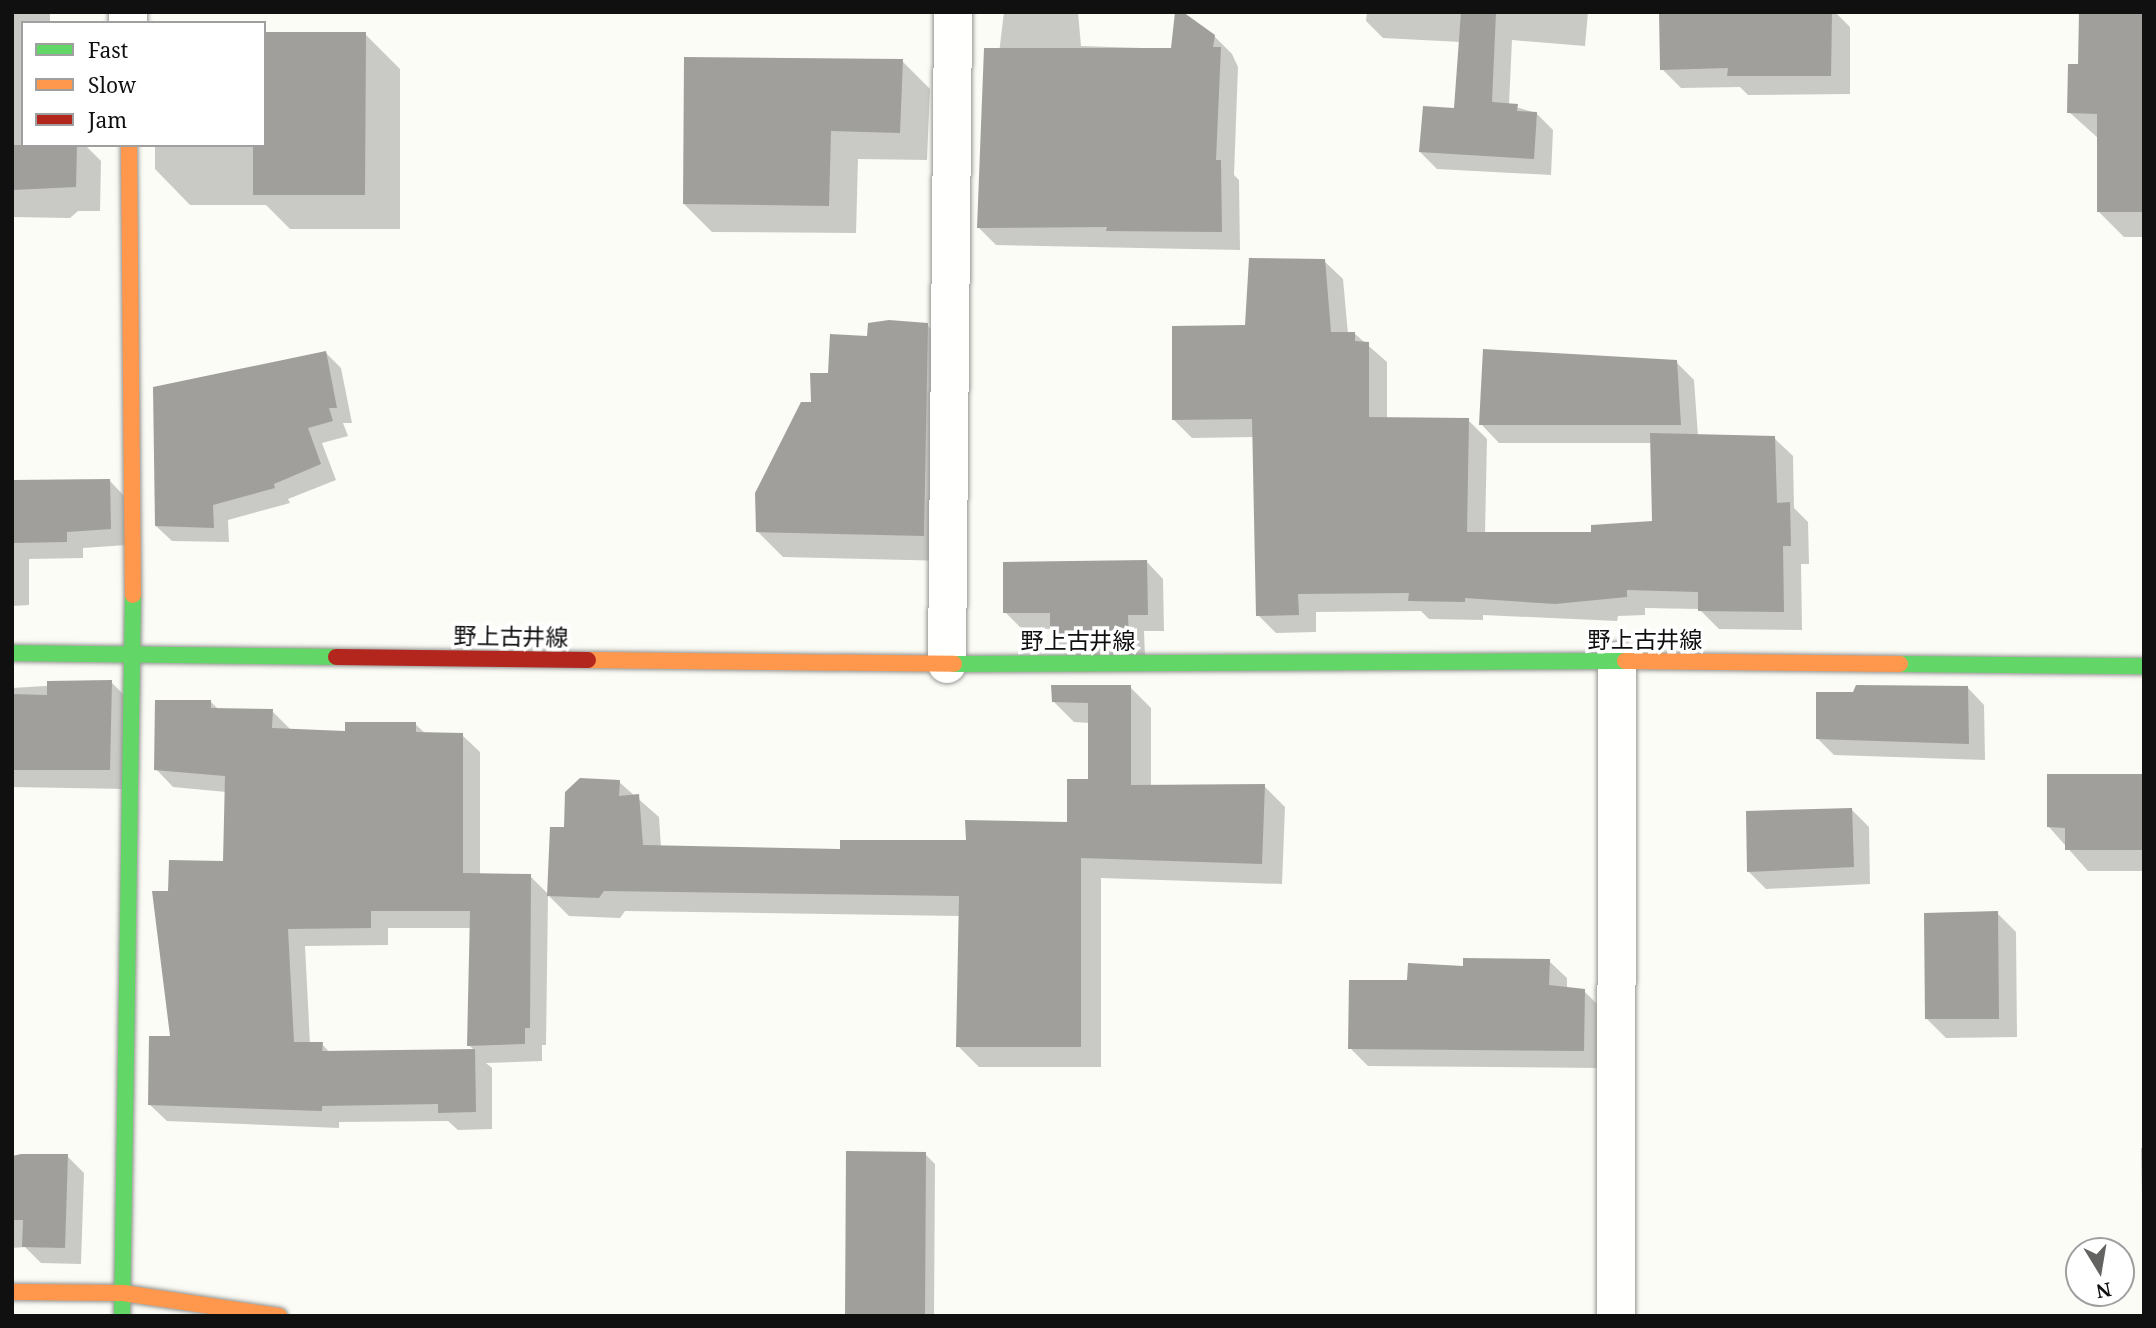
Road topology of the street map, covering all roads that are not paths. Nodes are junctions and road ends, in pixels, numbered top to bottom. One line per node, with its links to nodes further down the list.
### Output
1 (953, 12): 6 (street)
2 (129, 147): 4 (main road)
3 (12, 653): 4 (main road, 野上古井線)
4 (134, 654): 6 (main road, 野上古井線); 9 (main road)
5 (1618, 661): 6 (main road, 野上古井線); 7 (main road, 野上古井線); 12 (street)
6 (947, 664)
7 (2144, 666)
8 (12, 1292): 9 (main road)
9 (123, 1293): 10 (main road); 11 (main road)
10 (122, 1316)
11 (279, 1316)
12 (1616, 1316)

